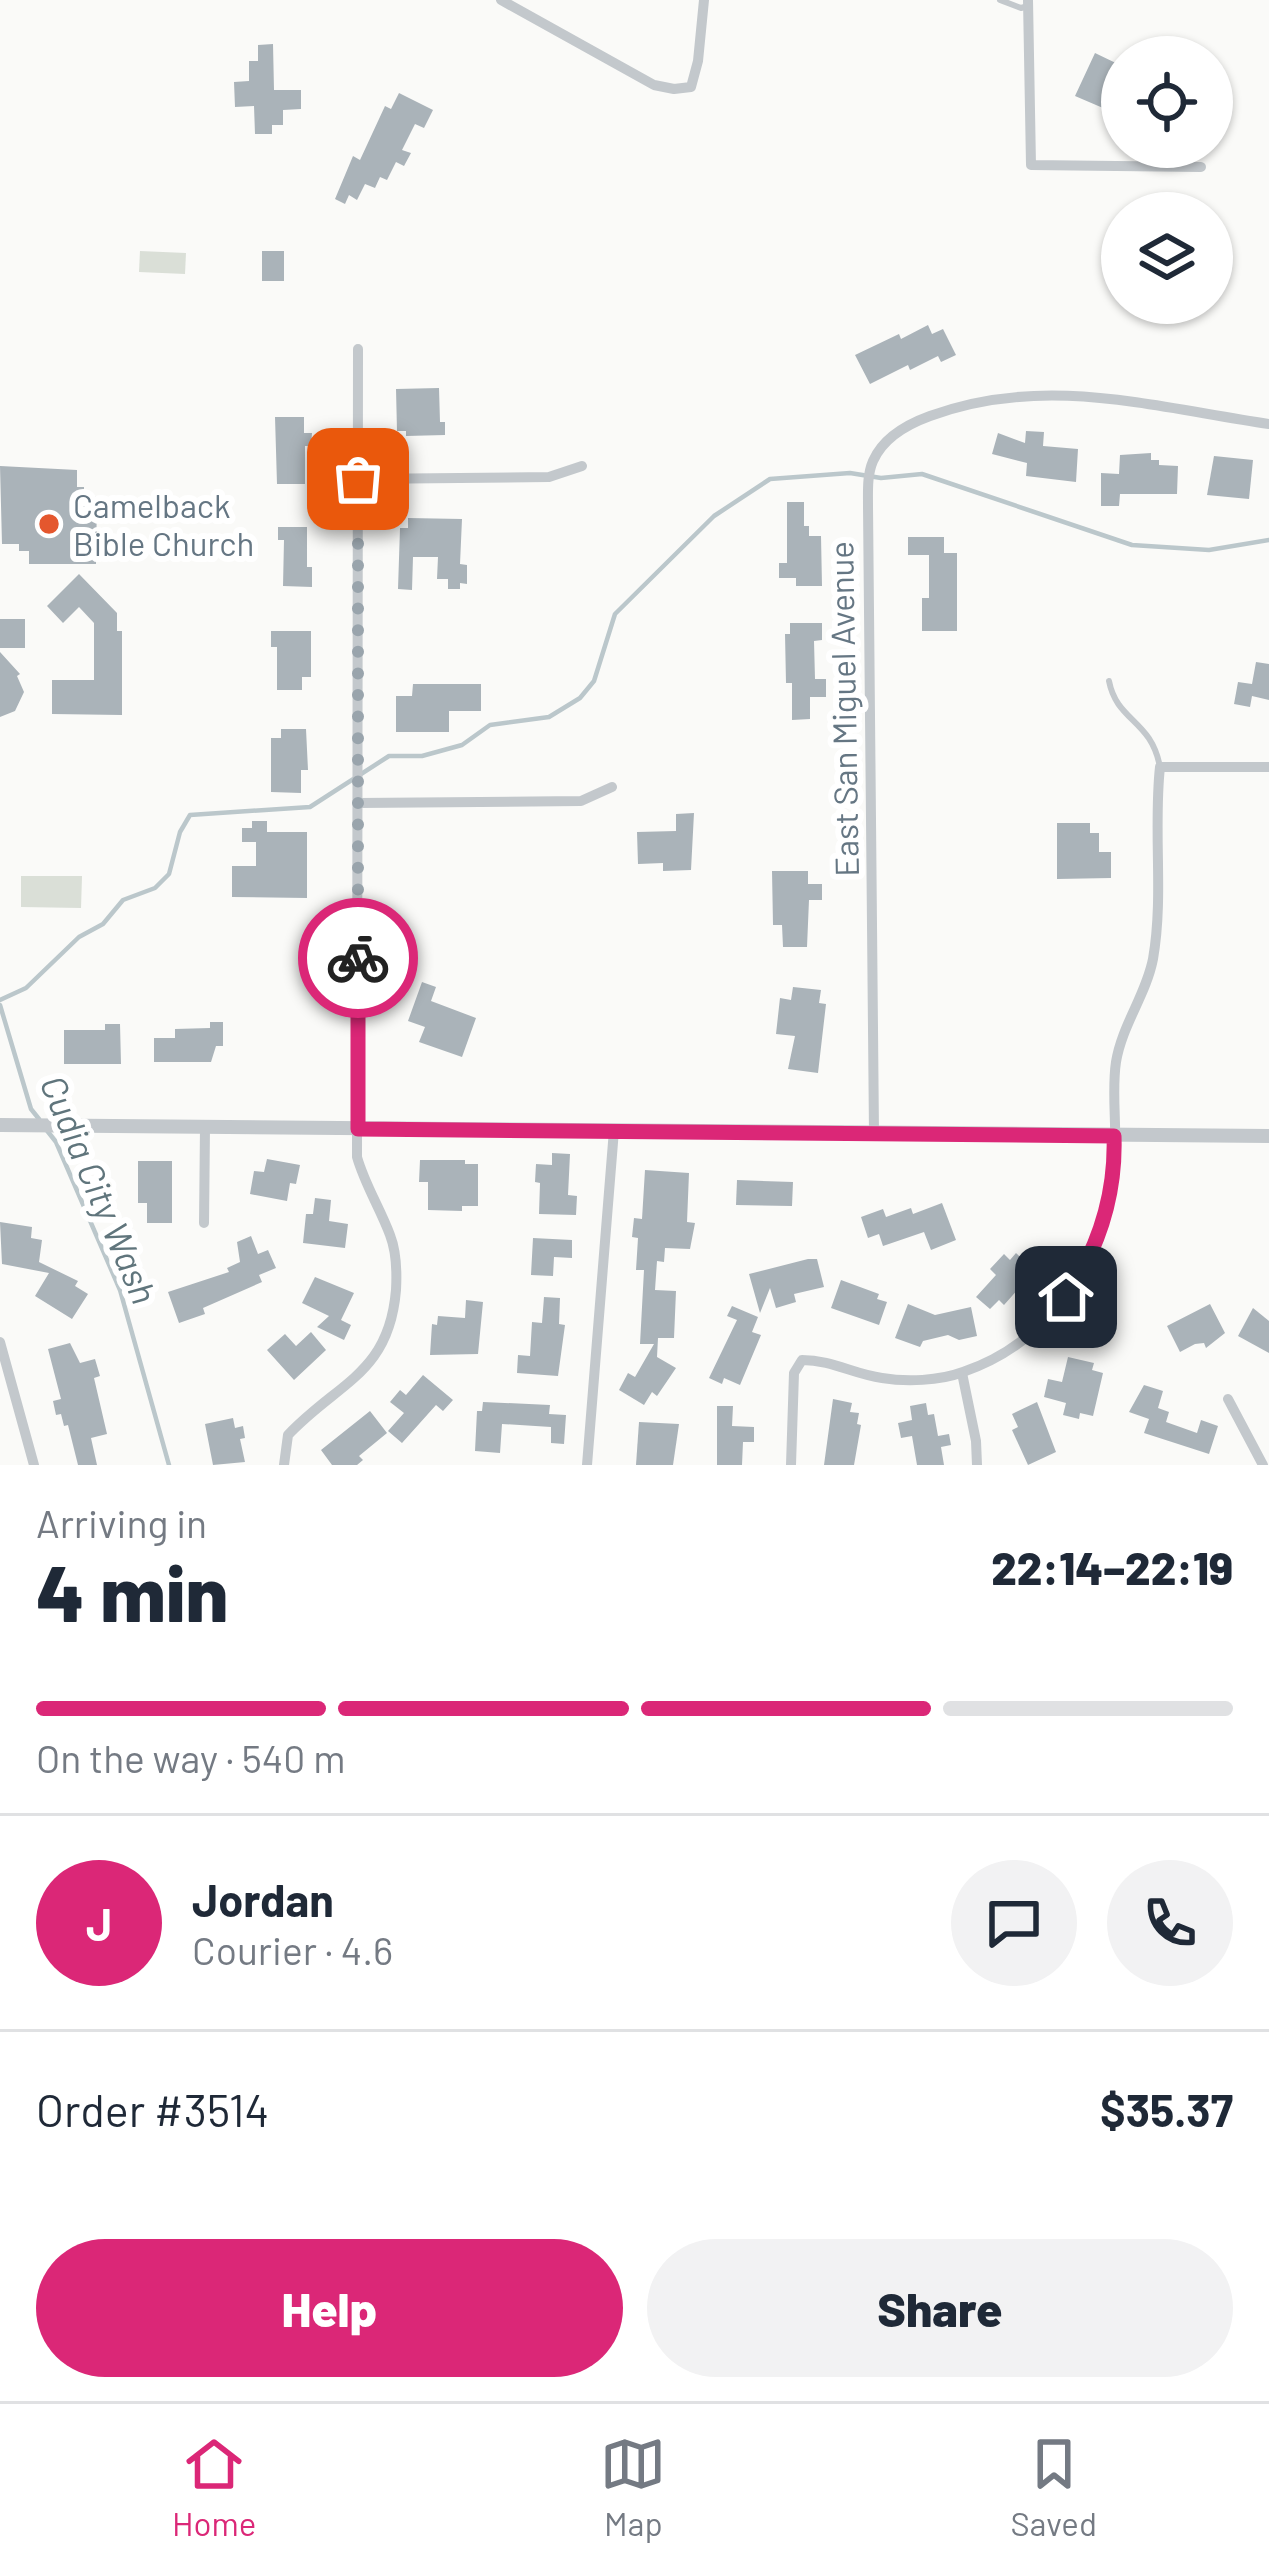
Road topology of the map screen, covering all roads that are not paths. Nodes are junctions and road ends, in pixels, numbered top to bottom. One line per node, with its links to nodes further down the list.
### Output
1 (501, 0): 2 (street)
2 (704, 0)
3 (1000, 0): 4 (lane)
4 (1028, 3): 5 (street)
5 (1101, 166)
6 (358, 349): 9 (street)
7 (1269, 424): 19 (street, East San Miguel Avenue)
8 (582, 466): 9 (street)
9 (358, 479): 14 (street)
10 (1109, 681): 12 (lane)
11 (1269, 766): 12 (street)
12 (1160, 767): 20 (street)
13 (612, 787): 14 (street)
14 (358, 803): 17 (street)
15 (0, 1125): 16 (street)
16 (205, 1127): 17 (street); 22 (street)
17 (358, 1129): 18 (street); 27 (street)
18 (614, 1130): 19 (street); 28 (street)
19 (874, 1133): 20 (street)
20 (1114, 1136): 21 (street); 24 (street)
21 (1269, 1136)
22 (204, 1223)
23 (0, 1342): 26 (street)
24 (962, 1373): 29 (street); 30 (street)
25 (1228, 1399): 31 (street)
26 (34, 1465)
27 (284, 1465)
28 (587, 1465)
29 (791, 1465)
30 (977, 1465)
31 (1263, 1465)

